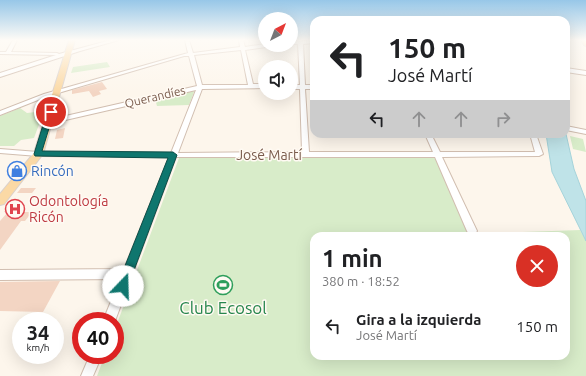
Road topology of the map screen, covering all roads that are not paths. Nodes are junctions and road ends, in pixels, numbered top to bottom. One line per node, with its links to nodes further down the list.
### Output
1 (52, 58): 9 (street)
2 (64, 58): 16 (main road)
3 (178, 58): 16 (street)
4 (192, 58): 10 (street)
5 (245, 58): 11 (street)
6 (301, 58): 14 (street)
7 (570, 71): 8 (street)
8 (586, 73)
9 (0, 75)
10 (200, 86): 11 (street, Querandíes); 18 (street, Querandíes); 25 (street)
11 (251, 86): 12 (street, Querandíes)
12 (258, 86)
13 (298, 87): 14 (street)
14 (302, 87): 15 (street); 26 (street)
15 (310, 87)
16 (57, 92): 17 (street); 18 (main road)
17 (0, 113)
18 (48, 122): 24 (main road)
19 (570, 129): 20 (street)
20 (586, 132)
21 (430, 138): 27 (street)
22 (534, 138): 27 (street, José Martí)
23 (0, 152): 24 (street, José Martí)
24 (38, 154): 25 (street, José Martí); 28 (main road)
25 (173, 155): 26 (street, José Martí); 30 (street)
26 (306, 155): 27 (street, José Martí)
27 (437, 155): 29 (street)
28 (0, 201)
29 (472, 231)
30 (128, 274): 31 (street); 32 (street)
31 (0, 275)
32 (113, 312)
33 (93, 364): 34 (street)
34 (88, 376)

